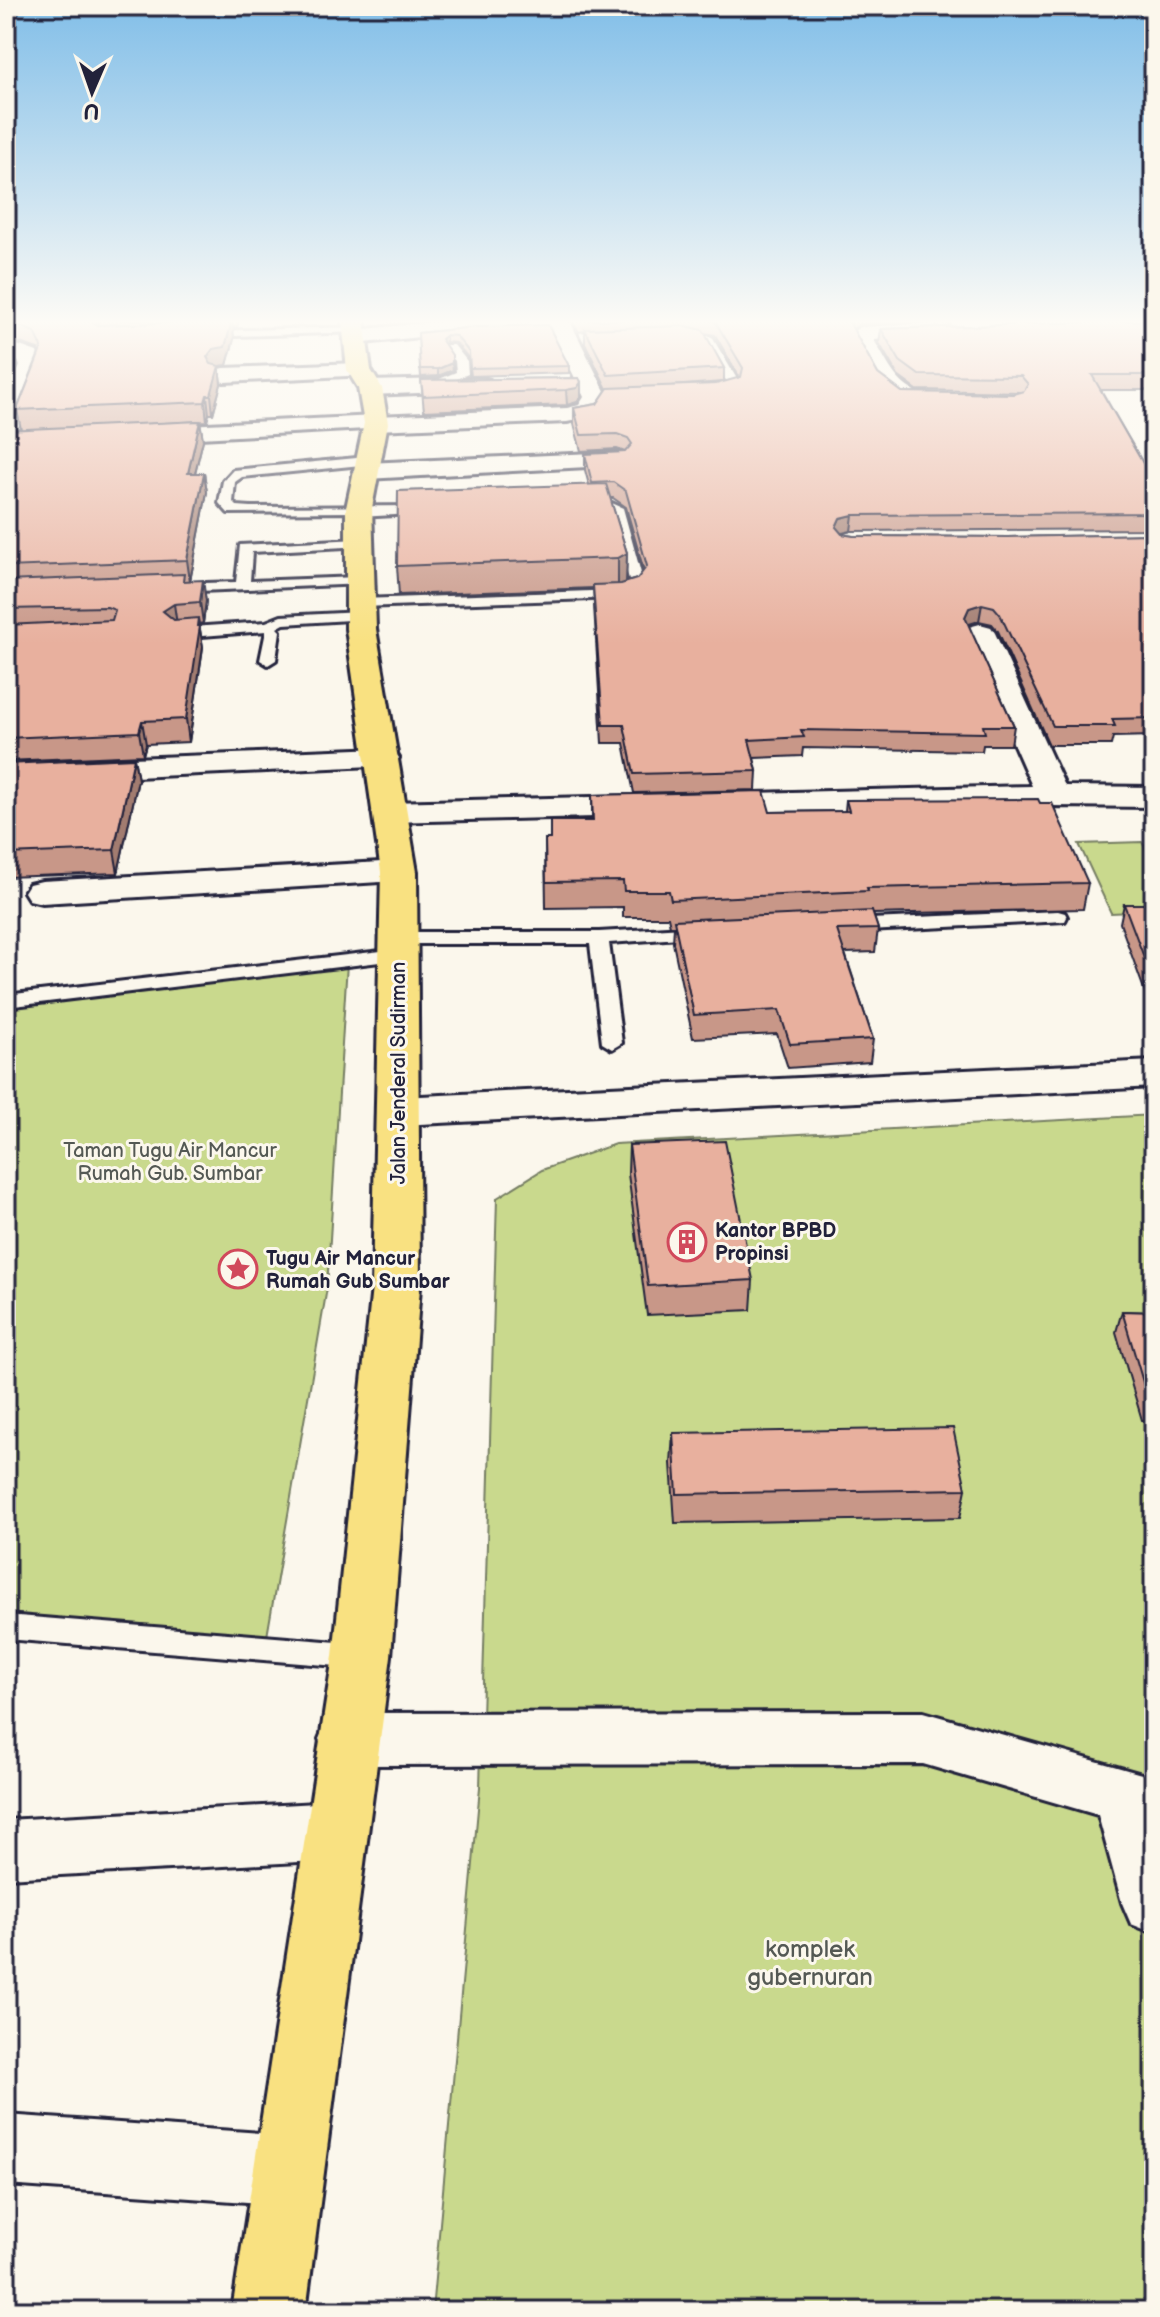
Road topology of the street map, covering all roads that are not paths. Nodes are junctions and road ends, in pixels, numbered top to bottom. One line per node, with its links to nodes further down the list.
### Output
1 (298, 428): 8 (street)
2 (306, 428): 8 (lane)
3 (395, 428): 8 (street)
4 (396, 428): 8 (street)
5 (520, 428): 8 (street)
6 (114, 435): 8 (street)
7 (616, 460): 8 (street)
8 (361, 473): 8 (lane); 9 (lane); 10 (lane); 11 (lane); 11 (lane); 13 (lane); 17 (main road, Jalan Jenderal Sudirman)
9 (572, 504)
10 (436, 510)
11 (243, 586): 12 (lane)
12 (164, 589)
13 (272, 622): 14 (lane); 16 (lane)
14 (177, 633)
15 (980, 633): 19 (street)
16 (268, 660)
17 (382, 758): 18 (street); 21 (main road, Jalan Jenderal Sudirman)
18 (6, 773)
19 (1053, 796): 20 (street); 21 (street)
20 (1154, 797)
21 (389, 812): 22 (main road, Jalan Jenderal Sudirman)
22 (399, 872): 23 (street); 28 (main road, Jalan Jenderal Sudirman)
23 (42, 892)
24 (1058, 917): 25 (lane)
25 (824, 927)
26 (715, 931): 27 (lane)
27 (599, 938): 28 (lane); 30 (lane)
28 (398, 946): 29 (lane); 32 (main road, Jalan Jenderal Sudirman)
29 (6, 1001)
30 (612, 1043)
31 (1154, 1074): 32 (street)
32 (400, 1111): 34 (main road, Jalan Jenderal Sudirman)
33 (6, 1627): 34 (lane)
34 (362, 1656): 35 (main road, Jalan Jenderal Sudirman)
35 (349, 1739): 36 (main road, Jalan Jenderal Sudirman); 38 (street)
36 (335, 1831): 37 (street); 40 (main road, Jalan Jenderal Sudirman)
37 (6, 1849)
38 (1154, 1903)
39 (6, 2150): 40 (street)
40 (289, 2170): 41 (main road, Jalan Jenderal Sudirman)
41 (269, 2311)

